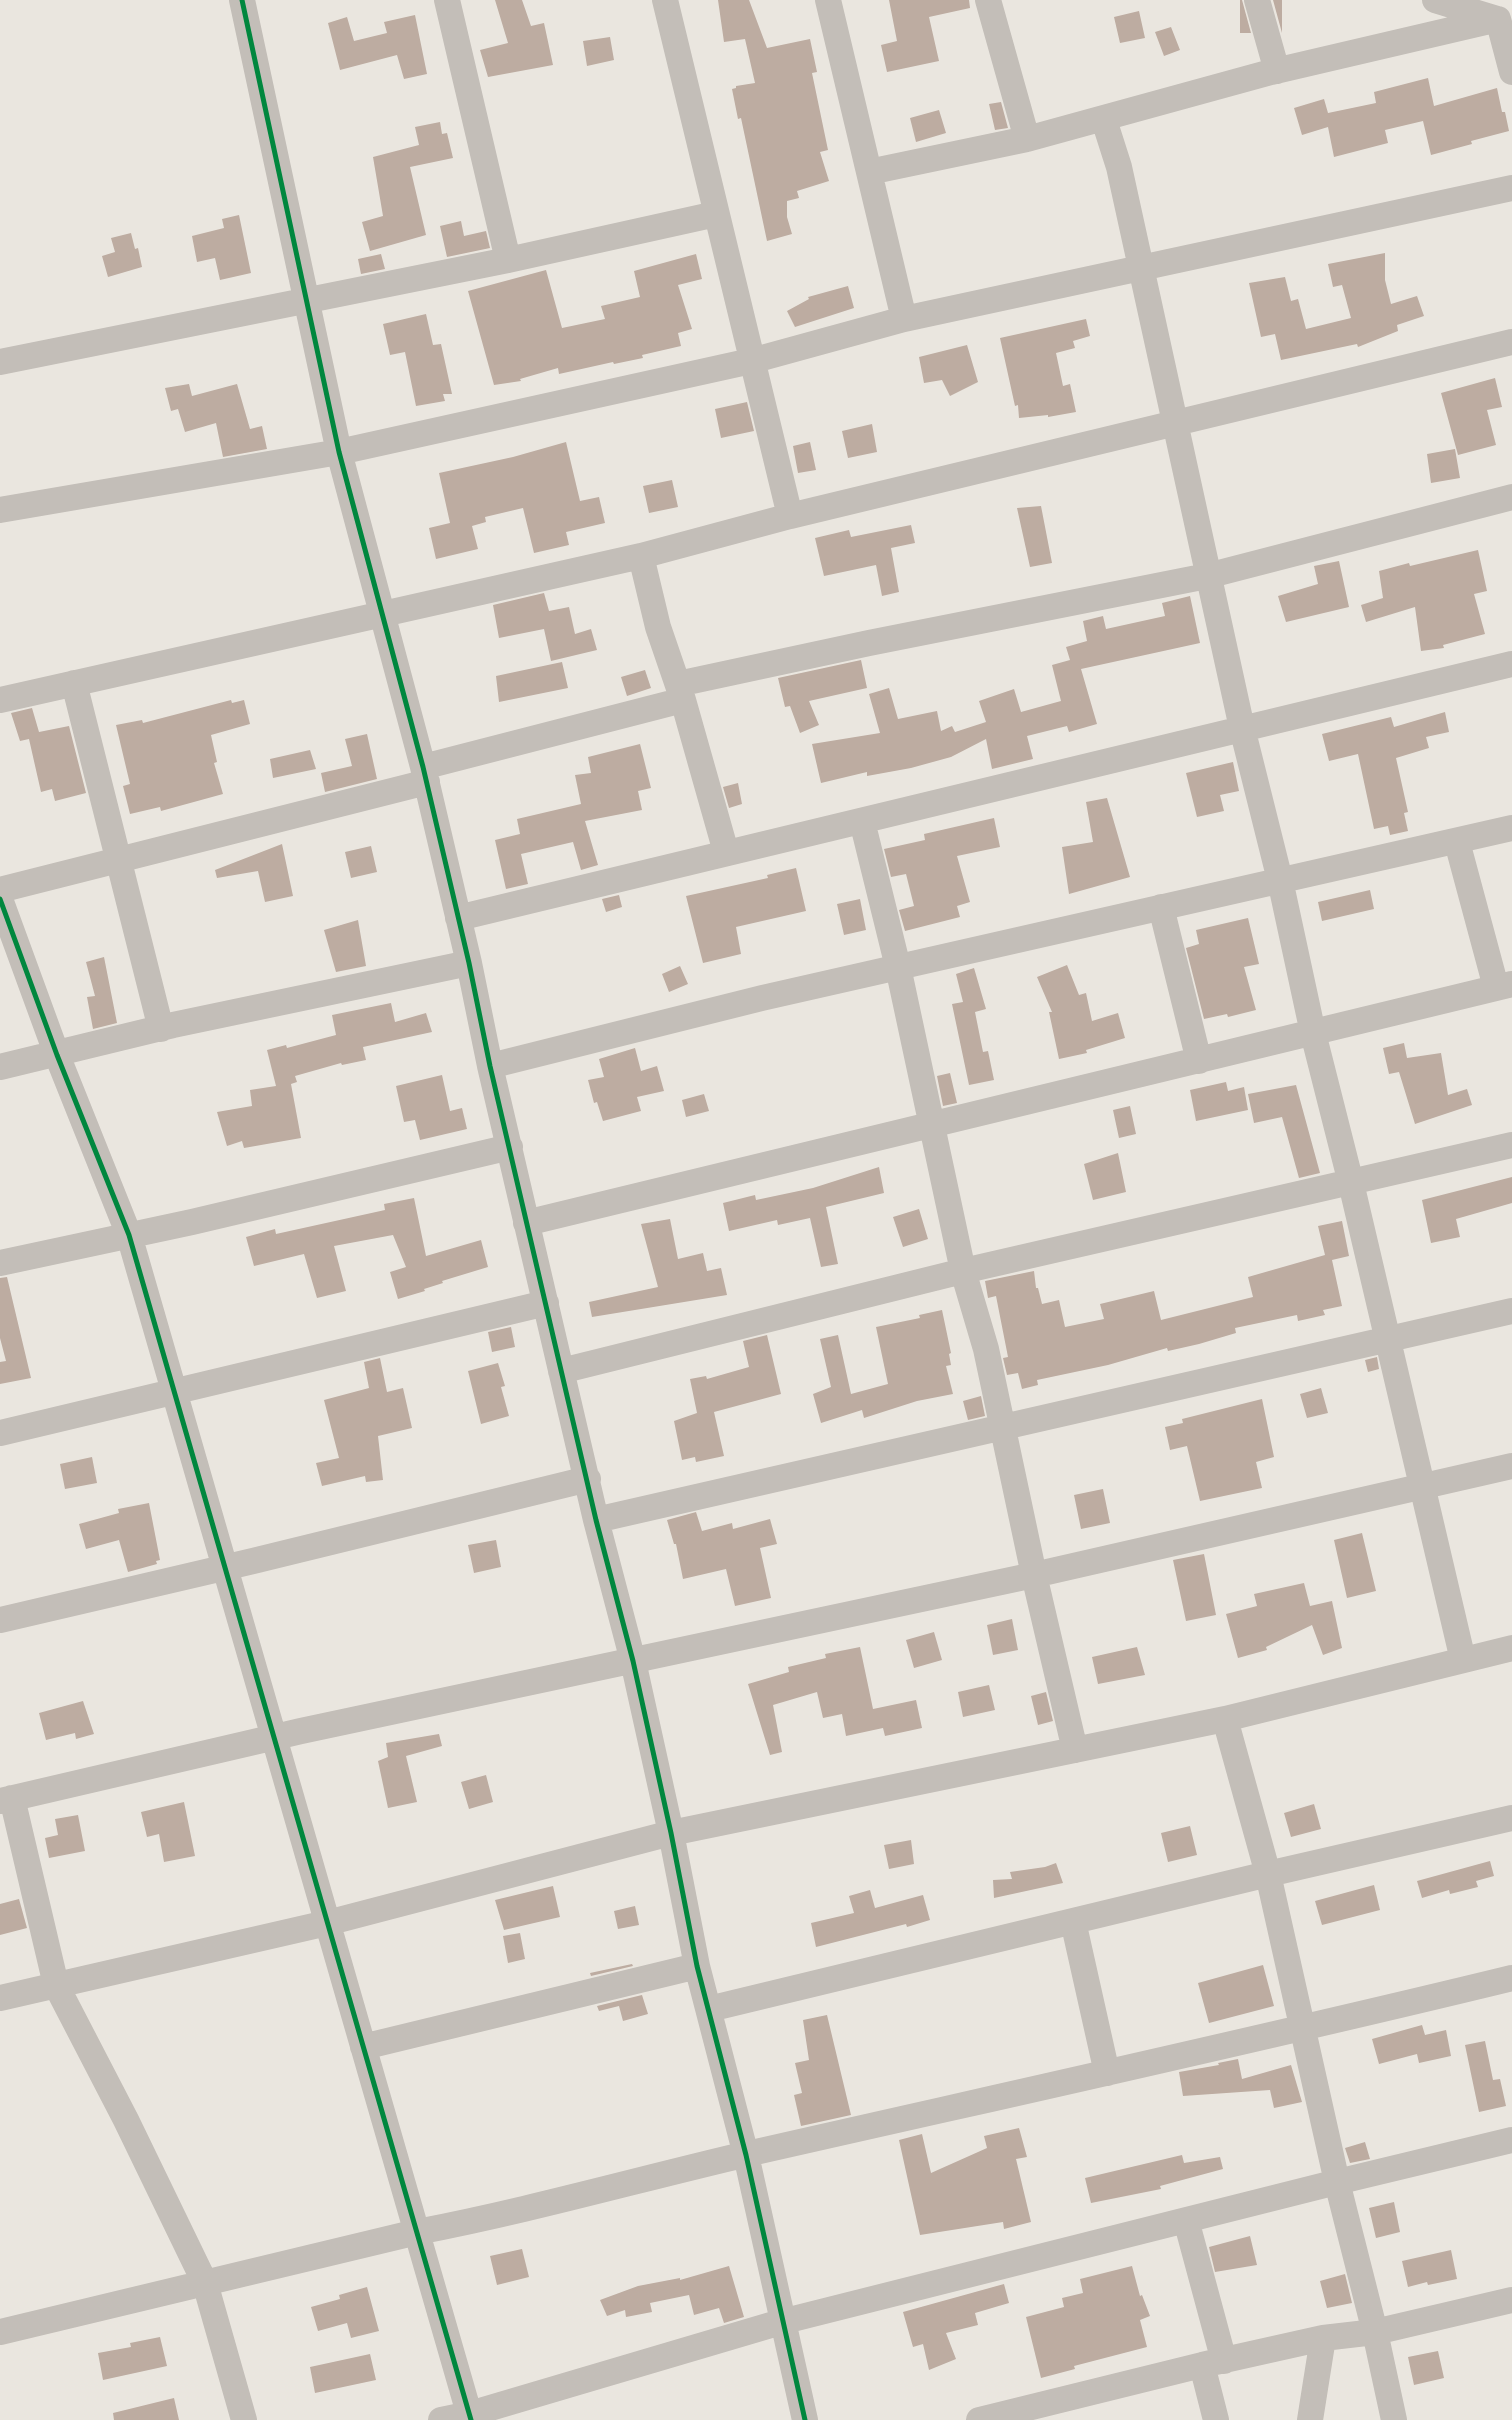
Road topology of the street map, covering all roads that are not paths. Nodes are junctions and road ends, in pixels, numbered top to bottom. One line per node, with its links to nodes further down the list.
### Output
1 (242, 0): 18 (street)
2 (447, 0): 16 (street)
3 (665, 0): 15 (street)
4 (828, 0): 13 (street)
5 (988, 0): 12 (street)
6 (1258, 0): 9 (street)
7 (1435, 0): 8 (street)
8 (1505, 20): 9 (street); 10 (street)
9 (1277, 71): 11 (street)
10 (1512, 72)
11 (1104, 120): 12 (street); 17 (street)
12 (1026, 139): 13 (street)
13 (868, 172): 19 (street)
14 (1512, 188): 17 (street)
15 (716, 214): 16 (street); 21 (street)
16 (508, 260): 18 (street)
17 (1141, 267): 19 (street); 23 (street)
18 (306, 300): 22 (street); 24 (street)
19 (904, 319): 21 (street)
20 (1512, 342): 23 (street)
21 (751, 360): 24 (street); 27 (street)
22 (0, 362)
23 (1174, 425): 27 (street); 29 (street)
24 (339, 452): 26 (street); 30 (street)
25 (1512, 497): 29 (street)
26 (0, 510)
27 (790, 516): 28 (street)
28 (641, 556): 30 (street); 33 (street)
29 (1207, 576): 33 (street); 35 (street)
30 (380, 614): 32 (street); 36 (street)
31 (1512, 664): 35 (street)
32 (74, 683): 34 (street); 41 (street)
33 (680, 692): 36 (street); 40 (street)
34 (0, 700)
35 (1242, 728): 37 (street); 42 (street)
36 (425, 775): 41 (street); 46 (street)
37 (862, 821): 40 (street); 48 (street)
38 (1512, 828): 39 (street)
39 (1457, 842): 42 (street); 49 (street)
40 (726, 852): 46 (street)
41 (120, 860): 43 (street); 50 (street)
42 (1280, 880): 45 (street); 51 (street)
43 (0, 890)
44 (0, 899): 52 (street)
45 (1161, 907): 48 (street); 53 (street)
46 (458, 918): 47 (street)
47 (469, 963): 50 (street); 54 (street)
48 (898, 966): 54 (street); 56 (street)
49 (1504, 985): 51 (street)
50 (161, 1029): 52 (street)
51 (1313, 1033): 53 (street); 59 (street)
52 (57, 1055): 55 (street); 61 (street)
53 (1199, 1061): 56 (street)
54 (490, 1066): 58 (street)
55 (0, 1068)
56 (933, 1126): 60 (street); 63 (street)
57 (1512, 1145): 59 (street)
58 (510, 1147): 60 (street); 61 (street)
59 (1351, 1183): 63 (street); 66 (street)
60 (526, 1223): 64 (street)
61 (129, 1235): 62 (street); 68 (street)
62 (0, 1263)
63 (963, 1271): 67 (street); 69 (street)
64 (546, 1303): 67 (street); 68 (street)
65 (1512, 1311): 66 (street)
66 (1387, 1341): 69 (street); 73 (street)
67 (561, 1371): 72 (street)
68 (173, 1393): 70 (street); 75 (street)
69 (1003, 1427): 74 (street); 76 (street)
70 (0, 1433)
71 (1512, 1466): 73 (street)
72 (588, 1480): 74 (street); 75 (street)
73 (1422, 1487): 76 (street); 79 (street)
74 (596, 1520): 80 (street)
75 (224, 1568): 77 (street); 82 (street)
76 (1034, 1575): 80 (street); 83 (street)
77 (0, 1620)
78 (1512, 1648): 79 (street)
79 (1463, 1660): 81 (street)
80 (633, 1662): 82 (street); 86 (street)
81 (1225, 1719): 83 (street); 87 (street)
82 (273, 1737): 84 (street); 89 (street)
83 (1075, 1750): 86 (street)
84 (6, 1799): 92 (street)
85 (1512, 1818): 87 (street)
86 (672, 1833): 89 (street); 90 (street)
87 (1268, 1874): 88 (street); 95 (street)
88 (1072, 1921): 94 (street); 97 (street)
89 (327, 1923): 92 (street); 96 (street)
90 (698, 1966): 94 (street); 96 (street)
91 (1512, 1978): 95 (street)
92 (56, 1985): 93 (street); 103 (street)
93 (0, 1998)
94 (709, 2009): 99 (street)
95 (1304, 2029): 97 (street); 100 (street)
96 (363, 2047): 102 (street)
97 (1107, 2073): 99 (street)
98 (1512, 2140): 100 (street)
99 (746, 2155): 102 (street); 105 (street)
100 (1337, 2182): 101 (street); 107 (street)
101 (1186, 2220): 105 (street); 109 (street)
102 (416, 2232): 103 (street); 110 (street)
103 (205, 2283): 106 (street); 111 (street)
104 (1512, 2300): 107 (street)
105 (782, 2322): 110 (street); 113 (street)
106 (0, 2332)
107 (1375, 2332): 108 (street); 117 (street)
108 (1323, 2338): 109 (street); 116 (street)
109 (1213, 2363): 114 (street); 115 (street)
110 (471, 2417): 112 (street)
111 (244, 2420)
112 (441, 2420)
113 (804, 2420)
114 (979, 2420)
115 (1216, 2420)
116 (1310, 2420)
117 (1394, 2420)

